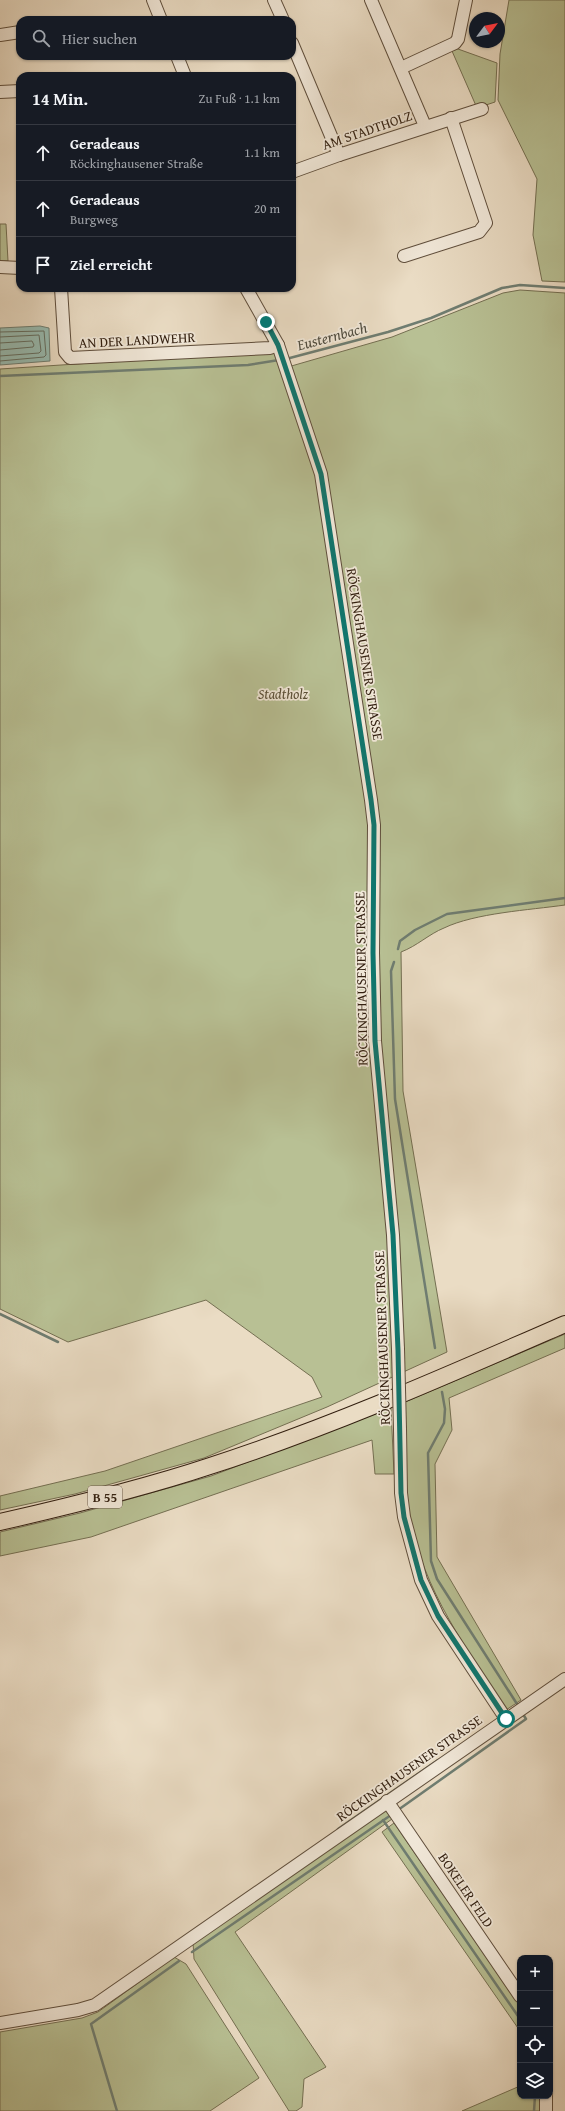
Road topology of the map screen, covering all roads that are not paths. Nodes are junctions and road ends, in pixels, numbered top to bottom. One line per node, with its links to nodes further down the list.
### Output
1 (153, 0): 5 (street)
2 (274, 0): 6 (street)
3 (371, 0): 11 (street)
4 (466, 0): 11 (street)
5 (159, 16)
6 (280, 16)
7 (16, 33): 8 (street)
8 (0, 35)
9 (296, 53): 18 (street)
10 (179, 60): 12 (street)
11 (401, 68): 17 (street)
12 (183, 72)
13 (16, 91): 14 (street)
14 (0, 92)
15 (482, 109): 16 (street, AM STADTHOLZ)
16 (451, 118): 17 (street, AM STADTHOLZ); 20 (street)
17 (425, 126): 18 (street, AM STADTHOLZ)
18 (339, 155): 19 (street, AM STADTHOLZ)
19 (296, 171)
20 (404, 256)
21 (0, 267): 22 (street)
22 (16, 268)
23 (61, 292): 25 (street, AN DER LANDWEHR)
24 (248, 292): 25 (street, RÖCKINGHAUSENER STRASSE)
25 (279, 349): 29 (street, RÖCKINGHAUSENER STRASSE, bridge)
26 (565, 1324): 27 (main road, B 55)
27 (0, 1522)
28 (565, 1679): 29 (street)
29 (506, 1719): 30 (street, RÖCKINGHAUSENER STRASSE)
30 (387, 1801): 31 (street, BOKELER FELD); 32 (street, RÖCKINGHAUSENER STRASSE)
31 (517, 1992)
32 (0, 2022)
33 (546, 2099): 34 (street)
34 (546, 2111)

